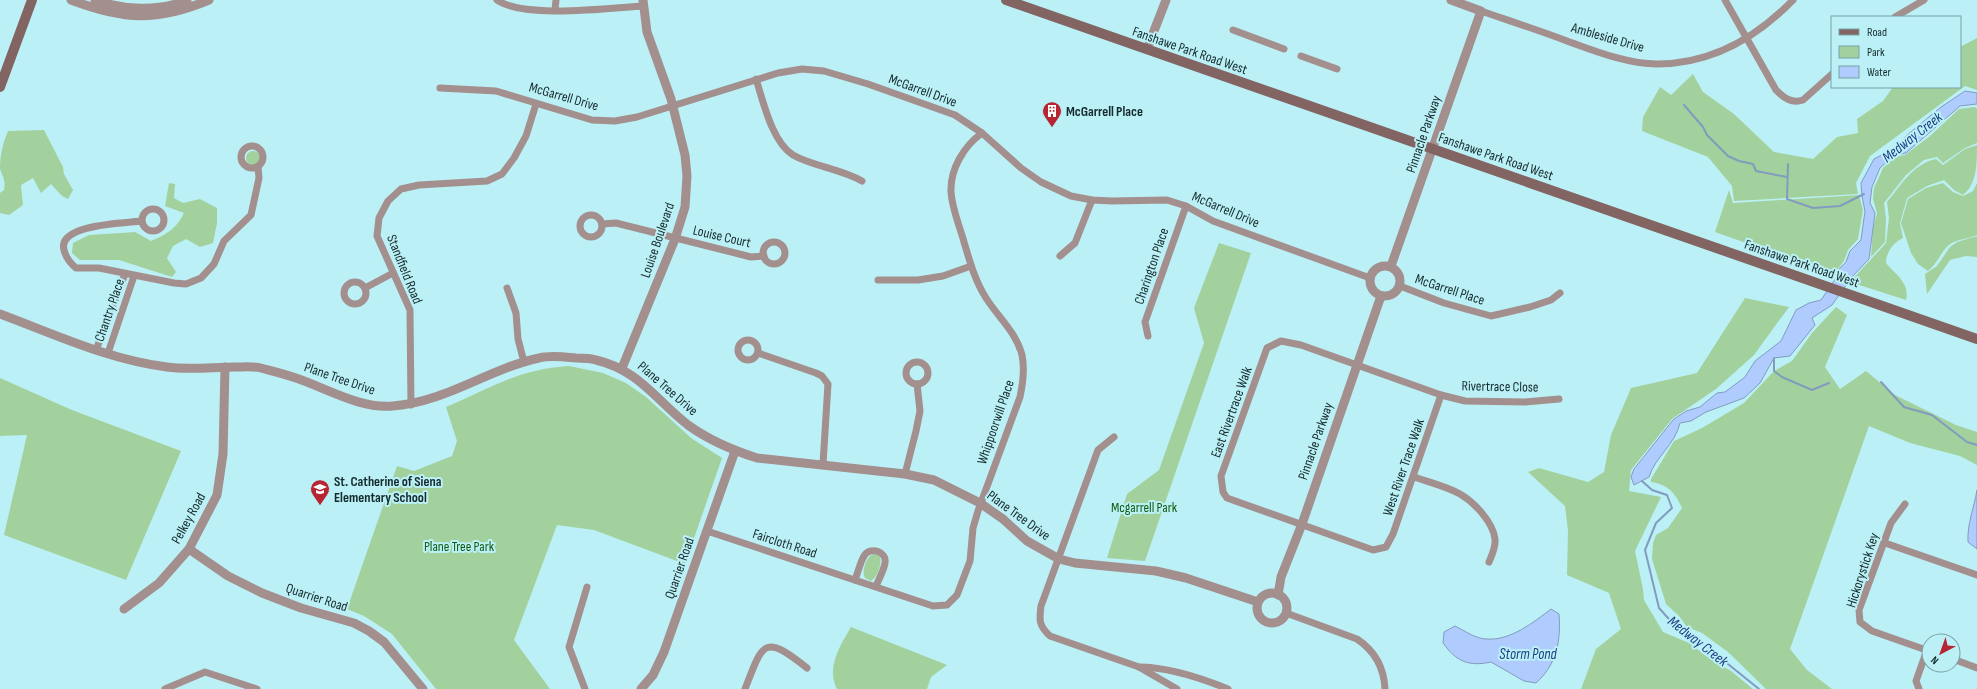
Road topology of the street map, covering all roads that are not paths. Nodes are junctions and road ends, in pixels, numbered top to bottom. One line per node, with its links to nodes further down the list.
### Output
1 (32, 0): 26 (main road)
2 (71, 0): 5 (street)
3 (95, 0): 4 (street)
4 (187, 0)
5 (209, 0)
6 (497, 0): 15 (street)
7 (556, 0): 15 (street)
8 (1006, 0): 20 (main road, Fanshawe Park Road West)
9 (1166, 0): 20 (street)
10 (1451, 0): 16 (street, Ambleside Drive)
11 (1725, 0): 19 (street)
12 (1793, 0): 19 (street, Ambleside Drive)
13 (1920, 1): 17 (street)
14 (643, 3): 15 (street); 29 (street, Louise Boulevard)
15 (555, 10)
16 (1481, 11): 19 (street, Ambleside Drive); 31 (street, Pinnacle Parkway)
17 (1897, 16)
18 (1233, 30): 21 (street)
19 (1746, 39): 24 (street)
20 (1147, 49): 31 (main road, Fanshawe Park Road West)
21 (1284, 49)
22 (1301, 56): 23 (street)
23 (1337, 69)
24 (1831, 75)
25 (756, 79): 29 (street, McGarrell Drive); 30 (street, McGarrell Drive); 33 (street)
26 (0, 87)
27 (440, 88): 28 (street, McGarrell Drive)
28 (536, 104): 29 (street, McGarrell Drive); 43 (street, Standfield Road)
29 (673, 106): 38 (street, Louise Boulevard)
30 (982, 133): 34 (street, McGarrell Drive); 41 (street, Whippoorwill Place)
31 (1432, 149): 42 (street, Pinnacle Parkway); 55 (main road, Fanshawe Park Road West)
32 (258, 167): 45 (street, Chantry Place)
33 (862, 181)
34 (1092, 200): 35 (street, McGarrell Drive); 40 (street)
35 (1186, 206): 46 (street, McGarrell Drive); 54 (street, Charington Place)
36 (141, 221): 44 (street, Chantry Place)
37 (602, 224): 38 (street, Louise Court)
38 (675, 239): 39 (street, Louise Court); 62 (street, Louise Boulevard)
39 (764, 256)
40 (1060, 256)
41 (971, 266): 47 (street); 72 (street, Whippoorwill Place)
42 (1391, 266): 46 (street); 48 (street)
43 (393, 273): 49 (street); 66 (street, Standfield Road)
44 (125, 274): 45 (street, Chantry Place); 56 (street, Chantry Place)
45 (134, 276): 57 (street, Chantry Place)
46 (1370, 278): 52 (street)
47 (878, 280)
48 (1400, 286): 51 (street, McGarrell Place); 52 (street)
49 (365, 288)
50 (507, 288): 59 (street)
51 (1560, 293)
52 (1381, 296): 60 (street, Pinnacle Parkway)
53 (0, 314): 56 (street, Plane Tree Drive)
54 (1148, 336)
55 (1977, 339)
56 (96, 350): 57 (street, Plane Tree Drive)
57 (108, 353): 61 (street, Plane Tree Drive)
58 (758, 353): 69 (street)
59 (524, 362): 62 (street, Plane Tree Drive); 66 (street, Plane Tree Drive)
60 (1356, 365): 64 (street); 74 (street, Pinnacle Parkway); 74 (street, East Rivertrace Walk)
61 (225, 367): 66 (street, Plane Tree Drive); 77 (street, Pelkey Road)
62 (622, 368): 68 (street, Plane Tree Drive)
63 (917, 384): 70 (street)
64 (1441, 395): 65 (street, Rivertrace Close); 71 (street, West River Trace Walk)
65 (1559, 399)
66 (411, 405)
67 (1114, 437): 78 (street)
68 (735, 451): 69 (street, Plane Tree Drive); 75 (street, Quarrier Road)
69 (823, 464): 70 (street, Plane Tree Drive)
70 (905, 474): 72 (street, Plane Tree Drive)
71 (1414, 477): 74 (street, West River Trace Walk); 79 (street)
72 (980, 503): 78 (street, Plane Tree Drive); 82 (street, Faircloth Road)
73 (1905, 504): 76 (street, Hickorystick Key)
74 (1302, 524): 84 (street, Pinnacle Parkway)
75 (707, 531): 81 (street, Faircloth Road); 99 (street, Quarrier Road)
76 (1885, 543): 80 (street); 88 (street, Hickorystick Key)
77 (189, 549): 86 (street, Pelkey Road); 97 (street, Quarrier Road)
78 (1059, 559): 85 (street, Plane Tree Drive); 90 (street)
79 (1489, 562)
80 (1977, 575)
81 (856, 580): 82 (street, Faircloth Road); 82 (street)
82 (876, 586)
83 (588, 587): 98 (street)
84 (1278, 594): 85 (street); 87 (street)
85 (1258, 602): 87 (street)
86 (124, 609)
87 (1286, 613): 103 (street)
88 (1921, 648)
89 (1961, 662): 93 (street)
90 (1139, 667): 101 (street); 102 (street)
91 (806, 668): 100 (street)
92 (1921, 668): 104 (street)
93 (1977, 668)
94 (177, 686): 95 (street); 96 (street)
95 (165, 689)
96 (257, 689)
97 (423, 689)
98 (585, 689)
99 (641, 689)
100 (745, 689)
101 (1177, 689)
102 (1228, 689)
103 (1385, 689)
104 (1919, 689)

